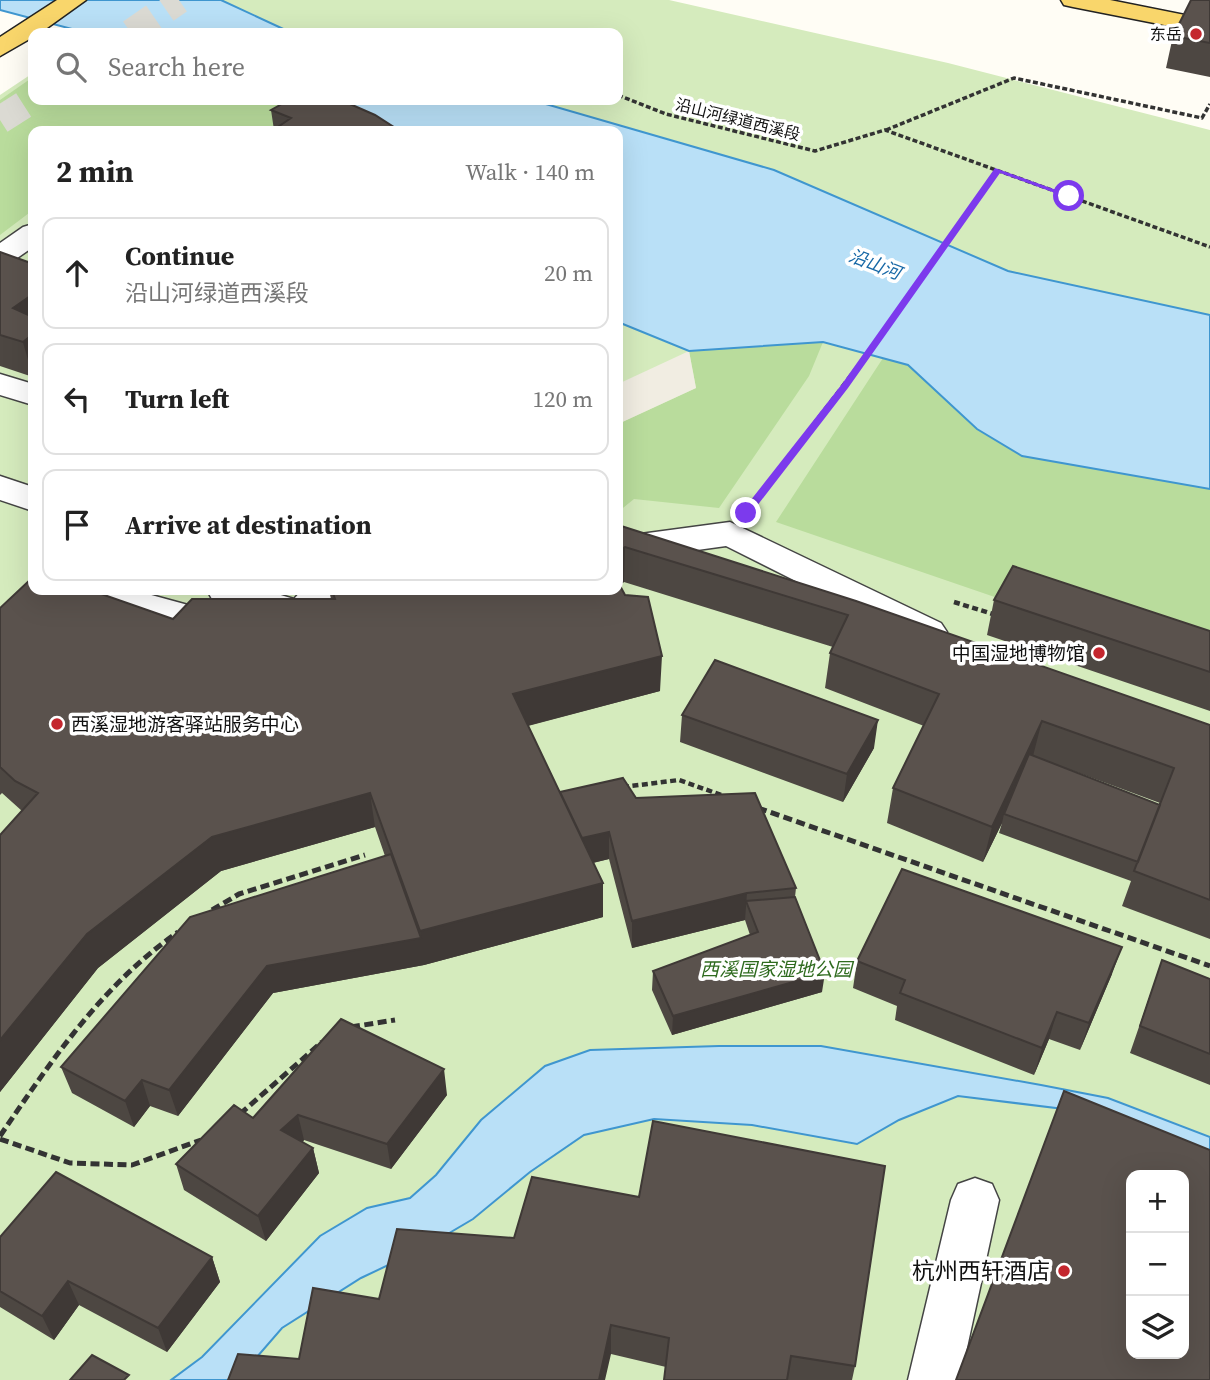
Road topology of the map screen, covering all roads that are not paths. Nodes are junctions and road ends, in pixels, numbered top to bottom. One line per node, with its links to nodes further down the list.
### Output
1 (74, 0): 4 (main road)
2 (1073, 0): 3 (main road)
3 (1210, 27)
4 (30, 28)
5 (28, 29): 6 (main road)
6 (0, 48)
7 (28, 237): 8 (street)
8 (0, 257)
9 (0, 384): 10 (street)
10 (28, 393)
11 (0, 486): 12 (street)
12 (28, 498)
13 (623, 548): 17 (street)
14 (108, 595): 16 (street)
15 (261, 595): 16 (street)
16 (312, 602)
17 (956, 644)
18 (975, 1200): 19 (street)
19 (934, 1380)

